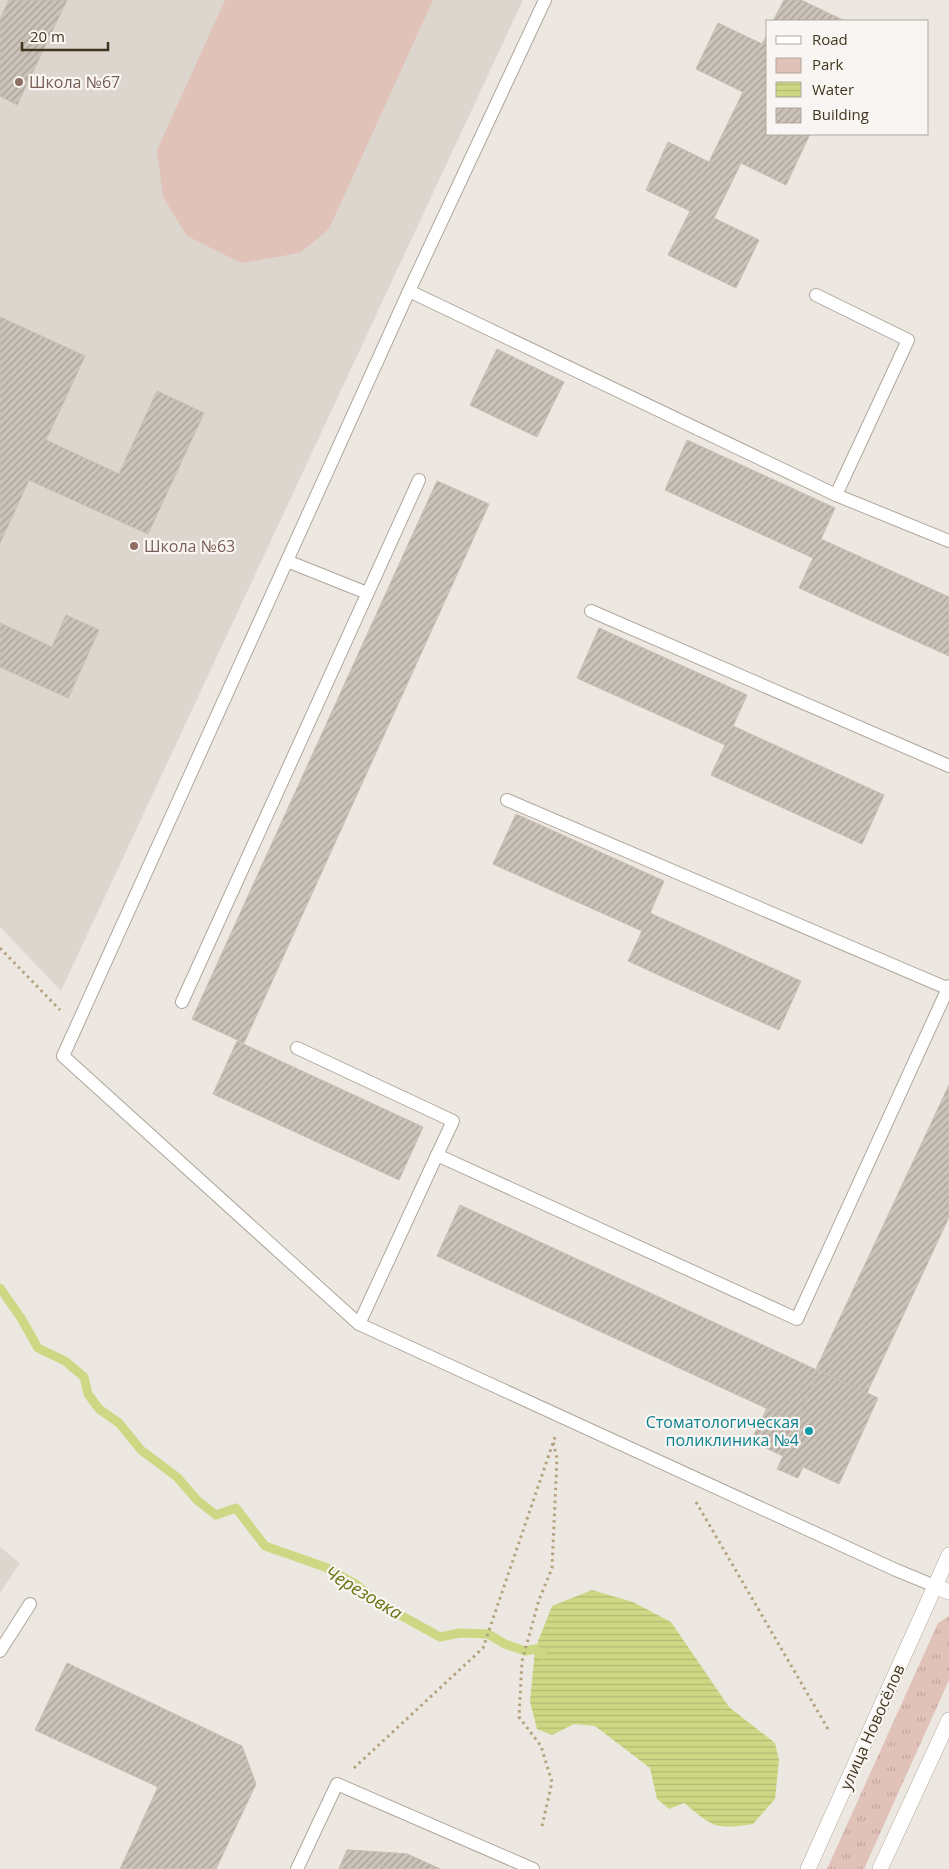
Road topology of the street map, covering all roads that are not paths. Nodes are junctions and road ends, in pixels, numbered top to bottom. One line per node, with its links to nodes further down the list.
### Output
1 (545, 0): 2 (lane)
2 (409, 291): 5 (lane); 7 (lane)
3 (816, 295): 5 (lane)
4 (419, 480): 8 (lane)
5 (836, 495): 6 (lane)
6 (949, 541)
7 (287, 561): 8 (lane); 16 (lane)
8 (368, 593): 13 (lane)
9 (591, 610): 10 (lane)
10 (949, 766)
11 (507, 800): 12 (lane)
12 (949, 987): 15 (lane)
13 (182, 1002)
14 (297, 1048): 15 (lane)
15 (437, 1156): 16 (lane)
16 (358, 1324): 18 (lane)
17 (949, 1554): 18 (main road, улица Новосёлов)
18 (942, 1589): 24 (main road, улица Новосёлов)
19 (30, 1604): 20 (lane)
20 (0, 1651)
21 (949, 1720): 25 (main road)
22 (297, 1869): 23 (lane)
23 (533, 1869)
24 (808, 1869)
25 (880, 1869)

